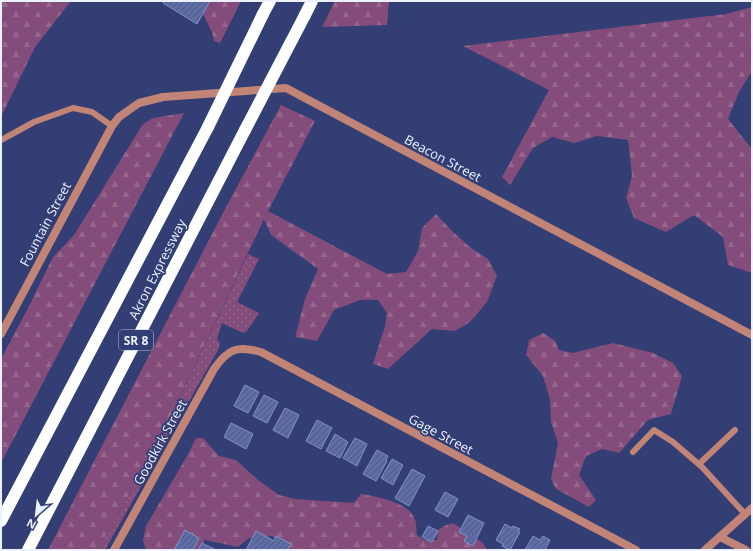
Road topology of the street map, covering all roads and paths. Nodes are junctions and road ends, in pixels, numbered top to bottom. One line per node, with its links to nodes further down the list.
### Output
1 (270, 1): 13 (highway, Akron Expressway / SR 8, bridge)
2 (312, 1): 15 (highway, Akron Expressway / SR 8, bridge)
3 (112, 126): 4 (lane); 5 (street, Fountain Street); 6 (street, Beacon Street)
4 (1, 140)
5 (1, 334)
6 (752, 335)
7 (233, 351): 16 (street, Goodkirk Street); 17 (street, Gage Street)
8 (735, 430): 10 (lane)
9 (633, 452): 10 (lane)
10 (698, 464): 12 (lane)
11 (752, 508): 12 (street)
12 (745, 514): 14 (street)
13 (1, 521)
14 (720, 537): 18 (street); 19 (street)
15 (28, 550)
16 (114, 550)
17 (636, 550)
18 (705, 550)
19 (746, 550)

